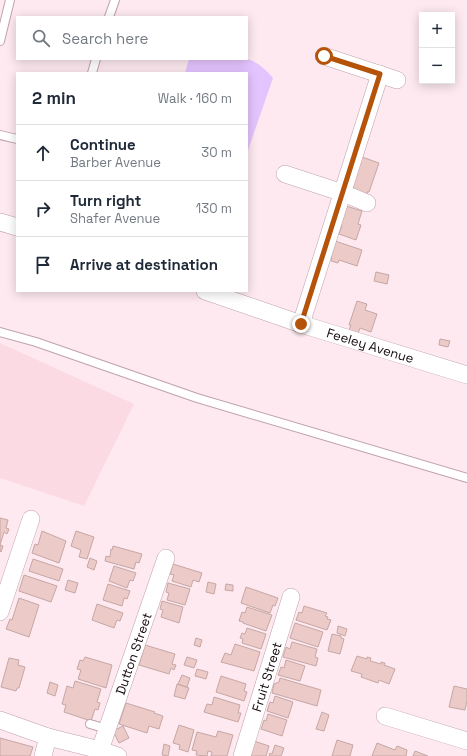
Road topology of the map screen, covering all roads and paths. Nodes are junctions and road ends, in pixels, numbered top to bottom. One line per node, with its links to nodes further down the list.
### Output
1 (10, 0): 4 (lane)
2 (115, 0): 3 (lane)
3 (109, 16)
4 (0, 41)
5 (324, 56): 8 (street)
6 (96, 60): 7 (lane)
7 (92, 72)
8 (380, 74): 9 (street); 13 (street)
9 (397, 80)
10 (0, 135): 11 (lane)
11 (16, 139)
12 (286, 174): 13 (street)
13 (343, 193): 14 (street); 18 (street)
14 (366, 203)
15 (0, 222): 16 (street)
16 (16, 227)
17 (208, 292): 18 (street, Feeley Avenue)
18 (301, 324): 20 (street, Feeley Avenue)
19 (0, 332): 21 (lane)
20 (467, 375)
21 (467, 478)
22 (31, 519): 25 (street)
23 (166, 558): 29 (street, Dutton Street)
24 (291, 597): 35 (street, Fruit Street)
25 (0, 612)
26 (385, 716): 31 (street)
27 (0, 720): 30 (street)
28 (90, 724): 29 (lane)
29 (108, 729): 32 (street, Dutton Street)
30 (48, 737): 32 (street); 33 (street)
31 (467, 741)
32 (100, 750): 34 (street)
33 (42, 756)
34 (118, 756)
35 (242, 756)

